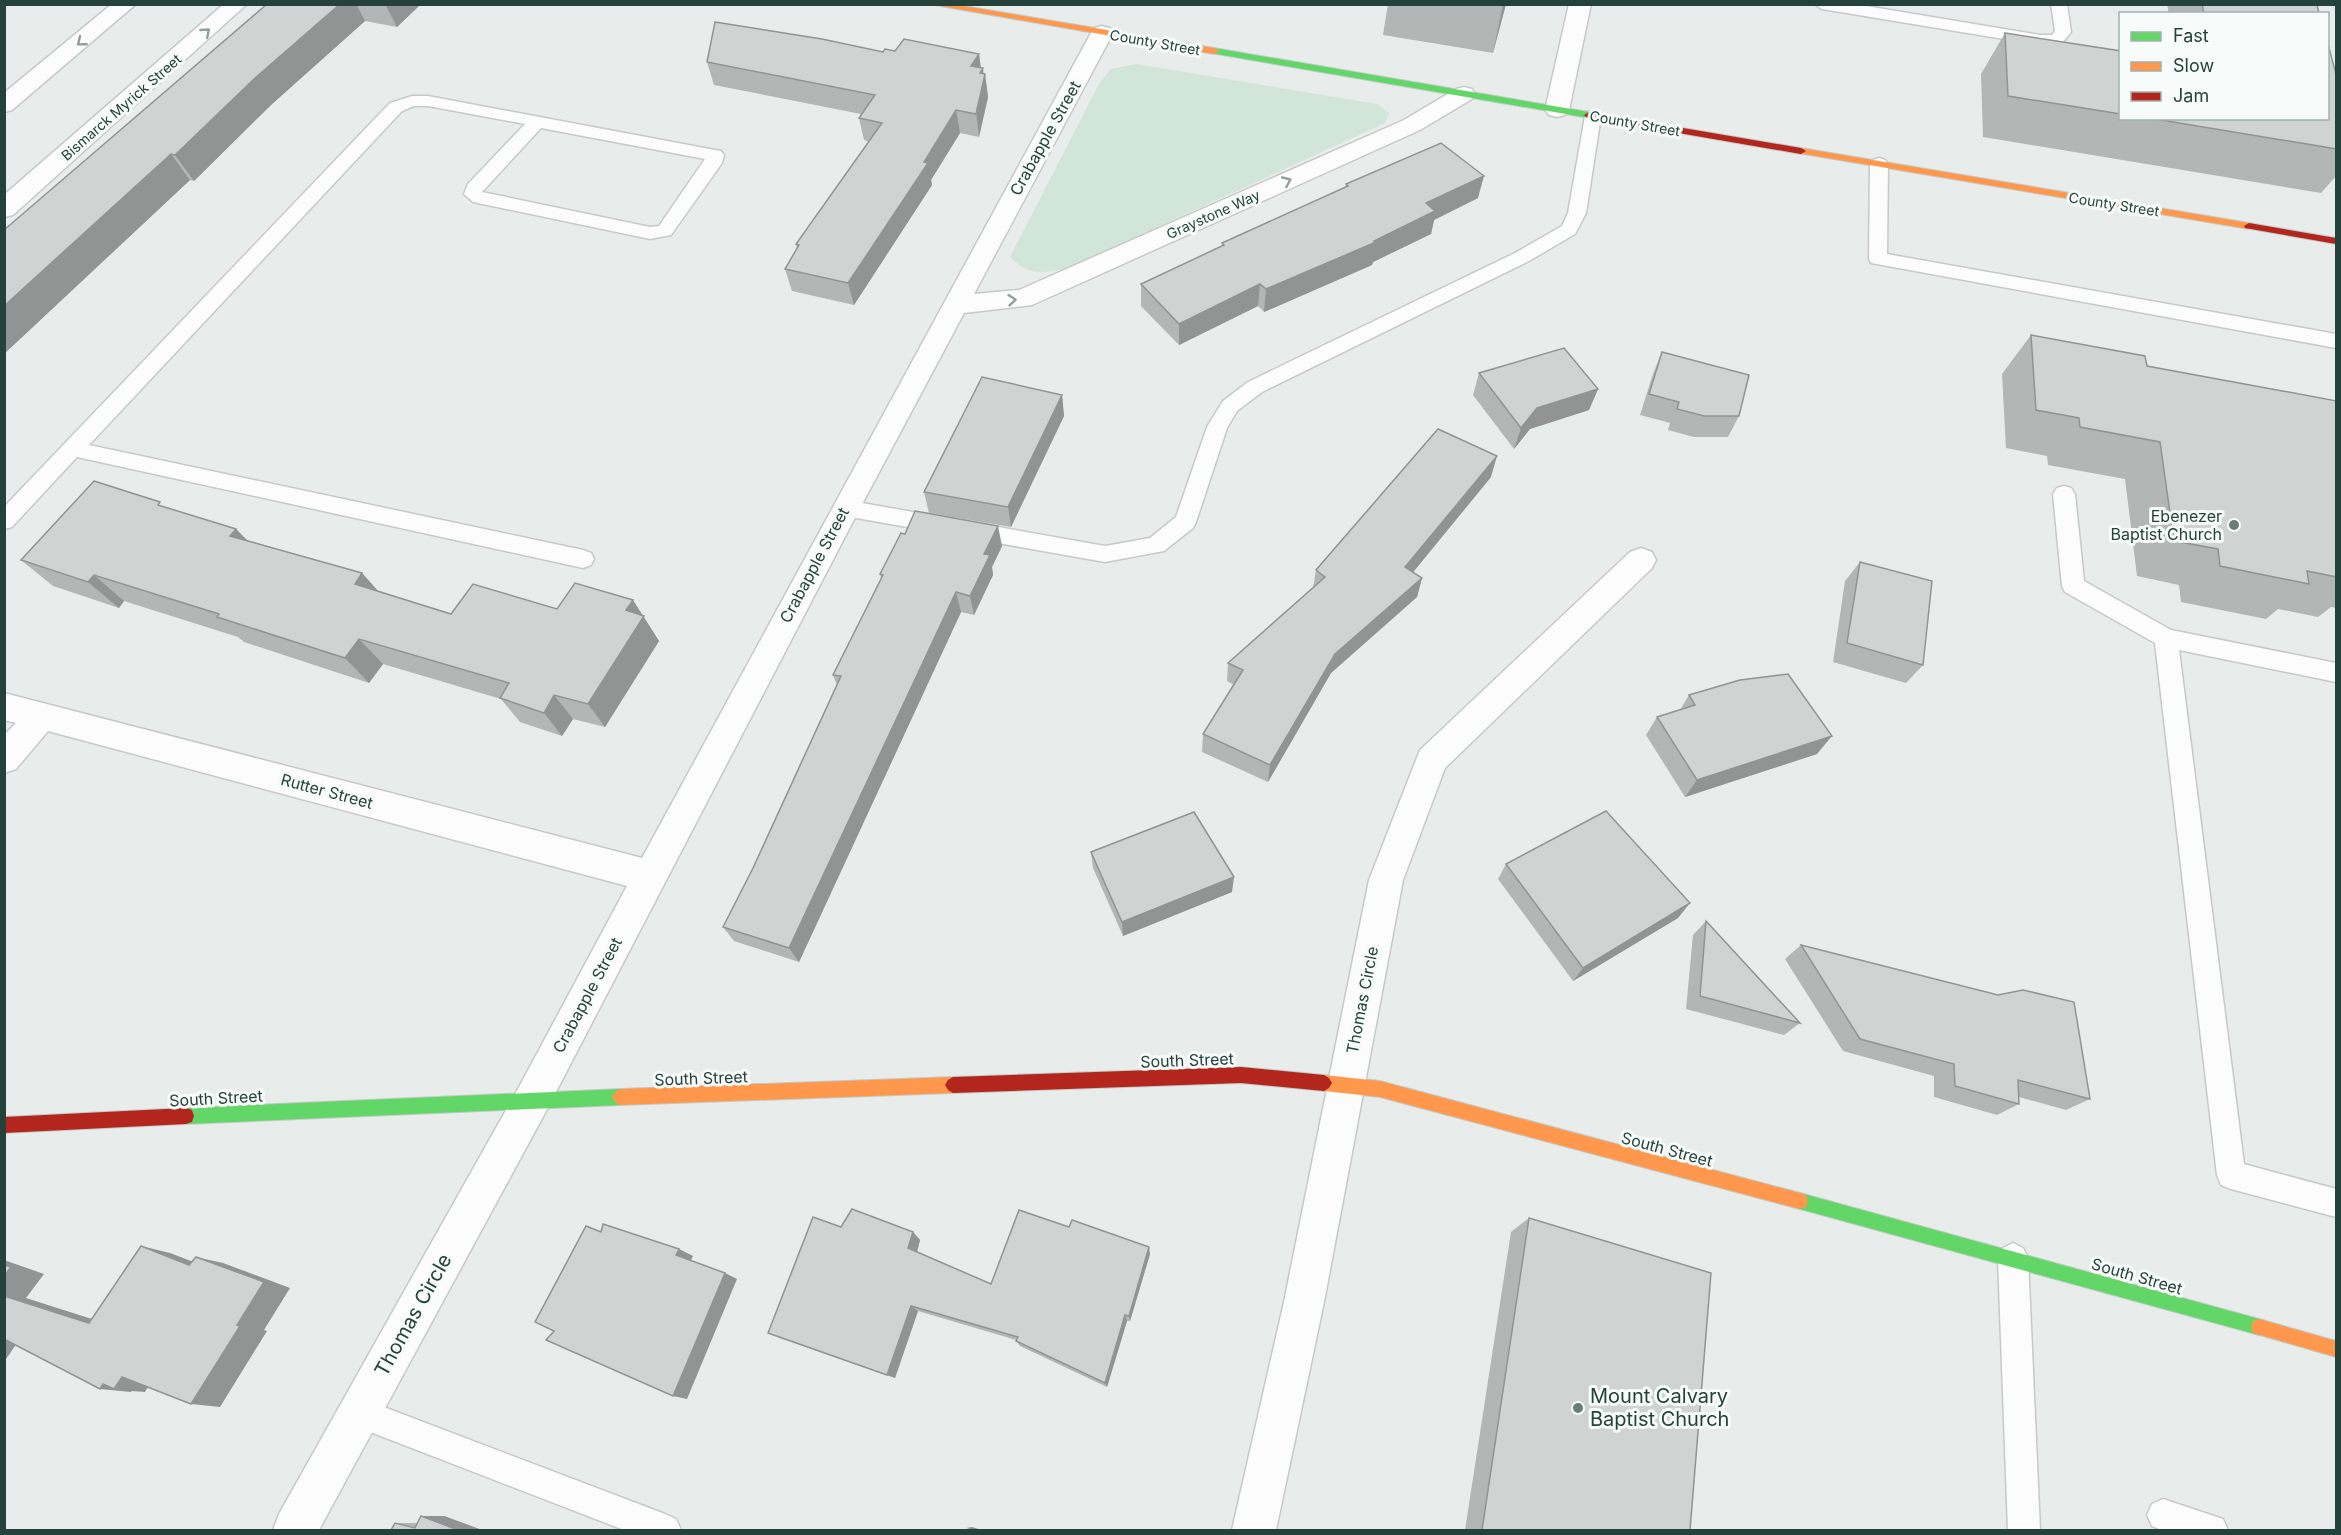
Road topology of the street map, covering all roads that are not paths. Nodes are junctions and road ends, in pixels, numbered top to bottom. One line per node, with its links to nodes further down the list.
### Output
1 (126, 4): 9 (street, one-way to 9)
2 (237, 4): 15 (street, Bismarck Myrick Street, one-way to 2)
3 (933, 4): 7 (street, County Street)
4 (1580, 4): 10 (street)
5 (1822, 4): 6 (lane)
6 (2060, 4)
7 (1102, 33): 8 (street, County Street); 18 (street, Crabapple Street)
8 (1464, 94): 10 (street, County Street); 18 (street, Graystone Way, one-way to 8)
9 (4, 105)
10 (1557, 110): 11 (street, County Street)
11 (1593, 116): 13 (street, County Street); 22 (lane)
12 (536, 123): 12 (lane); 20 (lane)
13 (1879, 164): 17 (street, County Street); 19 (lane)
14 (4, 179): 15 (street)
15 (32, 185): 16 (street, Bismarck Myrick Street)
16 (4, 209)
17 (2337, 241)
18 (954, 305): 22 (street, Crabapple Street)
19 (2337, 341)
20 (74, 449): 23 (lane); 24 (lane)
21 (2064, 494): 26 (lane)
22 (845, 508): 31 (street, Crabapple Street)
23 (4, 521)
24 (583, 559)
25 (1641, 560): 32 (street, Thomas Circle)
26 (2166, 638): 27 (lane); 35 (lane)
27 (2337, 672)
28 (4, 706): 29 (street, Rutter Street)
29 (42, 716): 30 (street); 31 (street, Rutter Street)
30 (4, 759)
31 (649, 876): 33 (street, Crabapple Street)
32 (1345, 1084): 33 (street, South Street); 36 (street, South Street); 42 (street, Thomas Circle)
33 (532, 1100): 34 (street, South Street); 38 (street, Thomas Circle)
34 (4, 1125)
35 (2337, 1203)
36 (2013, 1258): 37 (street, South Street); 43 (lane)
37 (2337, 1349)
38 (360, 1413): 40 (street, Thomas Circle); 41 (lane)
39 (2163, 1515): 44 (lane)
40 (295, 1530)
41 (665, 1530)
42 (1254, 1530)
43 (2024, 1530)
44 (2212, 1530)

